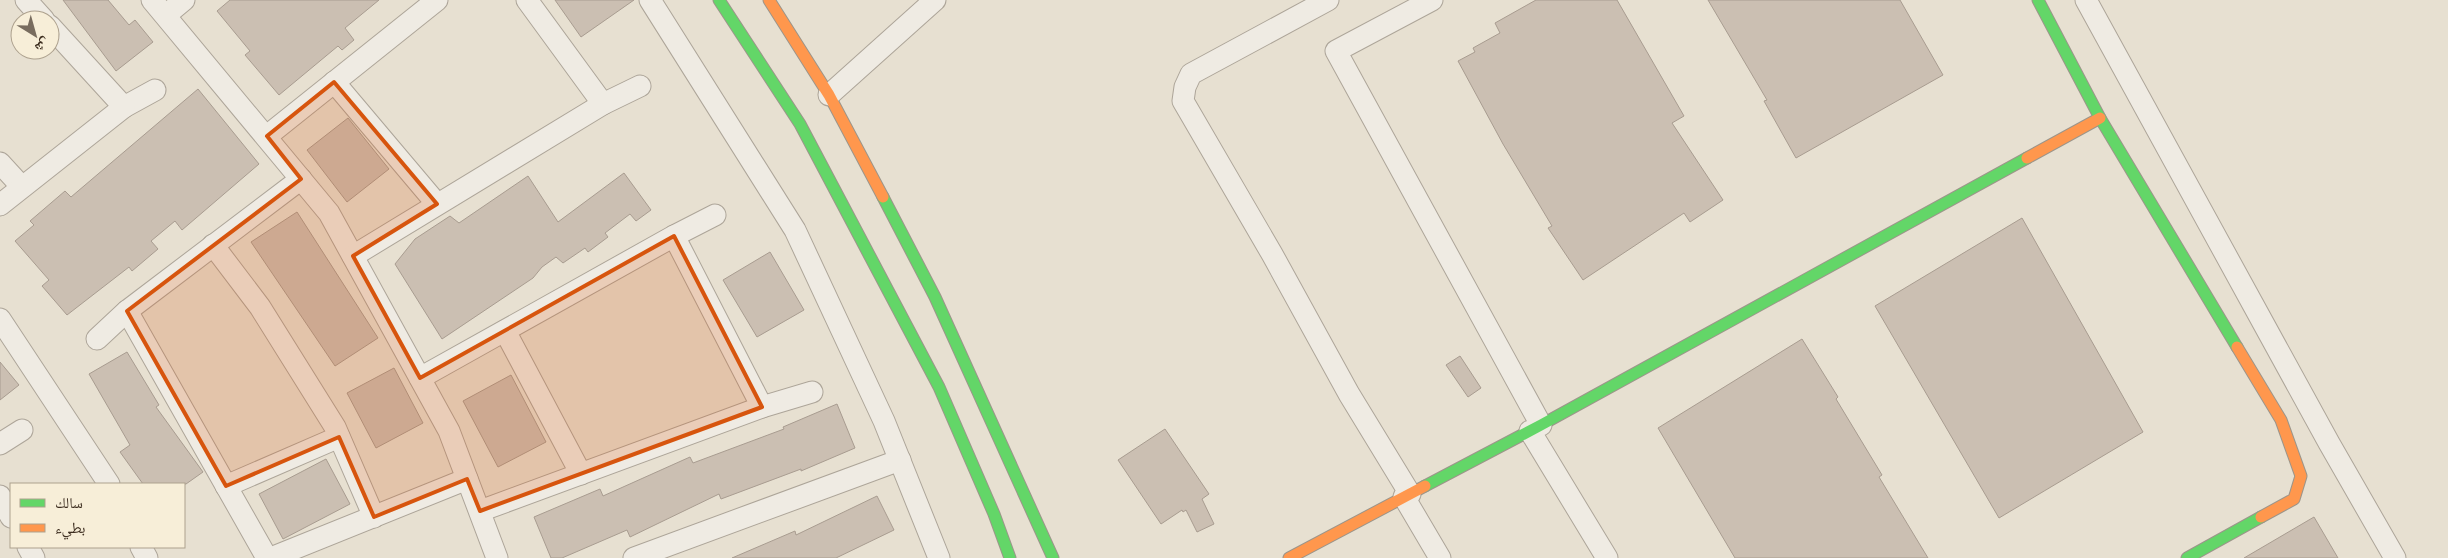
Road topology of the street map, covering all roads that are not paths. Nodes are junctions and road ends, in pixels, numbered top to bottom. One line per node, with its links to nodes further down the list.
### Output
1 (26, 0): 14 (street)
2 (184, 0): 13 (street)
3 (437, 0): 16 (street)
4 (527, 0): 20 (street)
5 (650, 0): 44 (street)
6 (719, 0): 59 (street)
7 (769, 0): 19 (street)
8 (935, 0): 19 (street)
9 (1328, 0): 50 (street)
10 (1432, 0): 40 (street)
11 (2038, 0): 22 (street)
12 (2086, 0): 65 (street)
13 (159, 7): 23 (street)
14 (35, 10)
15 (60, 37): 21 (street)
16 (334, 82): 23 (street); 27 (street)
17 (640, 86): 20 (street)
18 (155, 90): 21 (street)
19 (828, 95): 60 (street)
20 (603, 104): 27 (street)
21 (124, 107): 26 (street)
22 (2100, 118): 40 (street); 64 (street)
23 (267, 136): 25 (street)
24 (0, 163): 26 (street)
25 (301, 178): 31 (street); 32 (street)
26 (22, 187): 28 (street)
27 (437, 204): 32 (street)
28 (0, 205)
29 (715, 215): 30 (street)
30 (674, 236): 35 (street); 39 (street)
31 (213, 245): 33 (street); 42 (street)
32 (352, 256): 37 (street)
33 (127, 311): 36 (street); 48 (street)
34 (0, 319): 47 (street)
35 (505, 331): 37 (street); 45 (street)
36 (98, 339)
37 (420, 378): 46 (street)
38 (812, 392): 39 (street)
39 (762, 407): 45 (street)
40 (1535, 428): 50 (street); 63 (street)
41 (22, 430): 43 (street)
42 (339, 437): 48 (street); 53 (street)
43 (0, 444)
44 (900, 460): 57 (street); 58 (street)
45 (581, 474): 51 (street)
46 (467, 479): 51 (street); 53 (street)
47 (108, 483)
48 (226, 486): 54 (street)
49 (0, 496): 52 (street)
50 (1407, 496): 61 (street); 62 (street)
51 (480, 511): 56 (street)
52 (10, 515)
53 (374, 517): 55 (street)
54 (267, 558)
55 (271, 558)
56 (498, 558)
57 (634, 558)
58 (939, 558)
59 (1010, 558)
60 (1053, 558)
61 (1289, 558)
62 (1440, 558)
63 (1607, 558)
64 (2187, 558)
65 (2395, 558)

